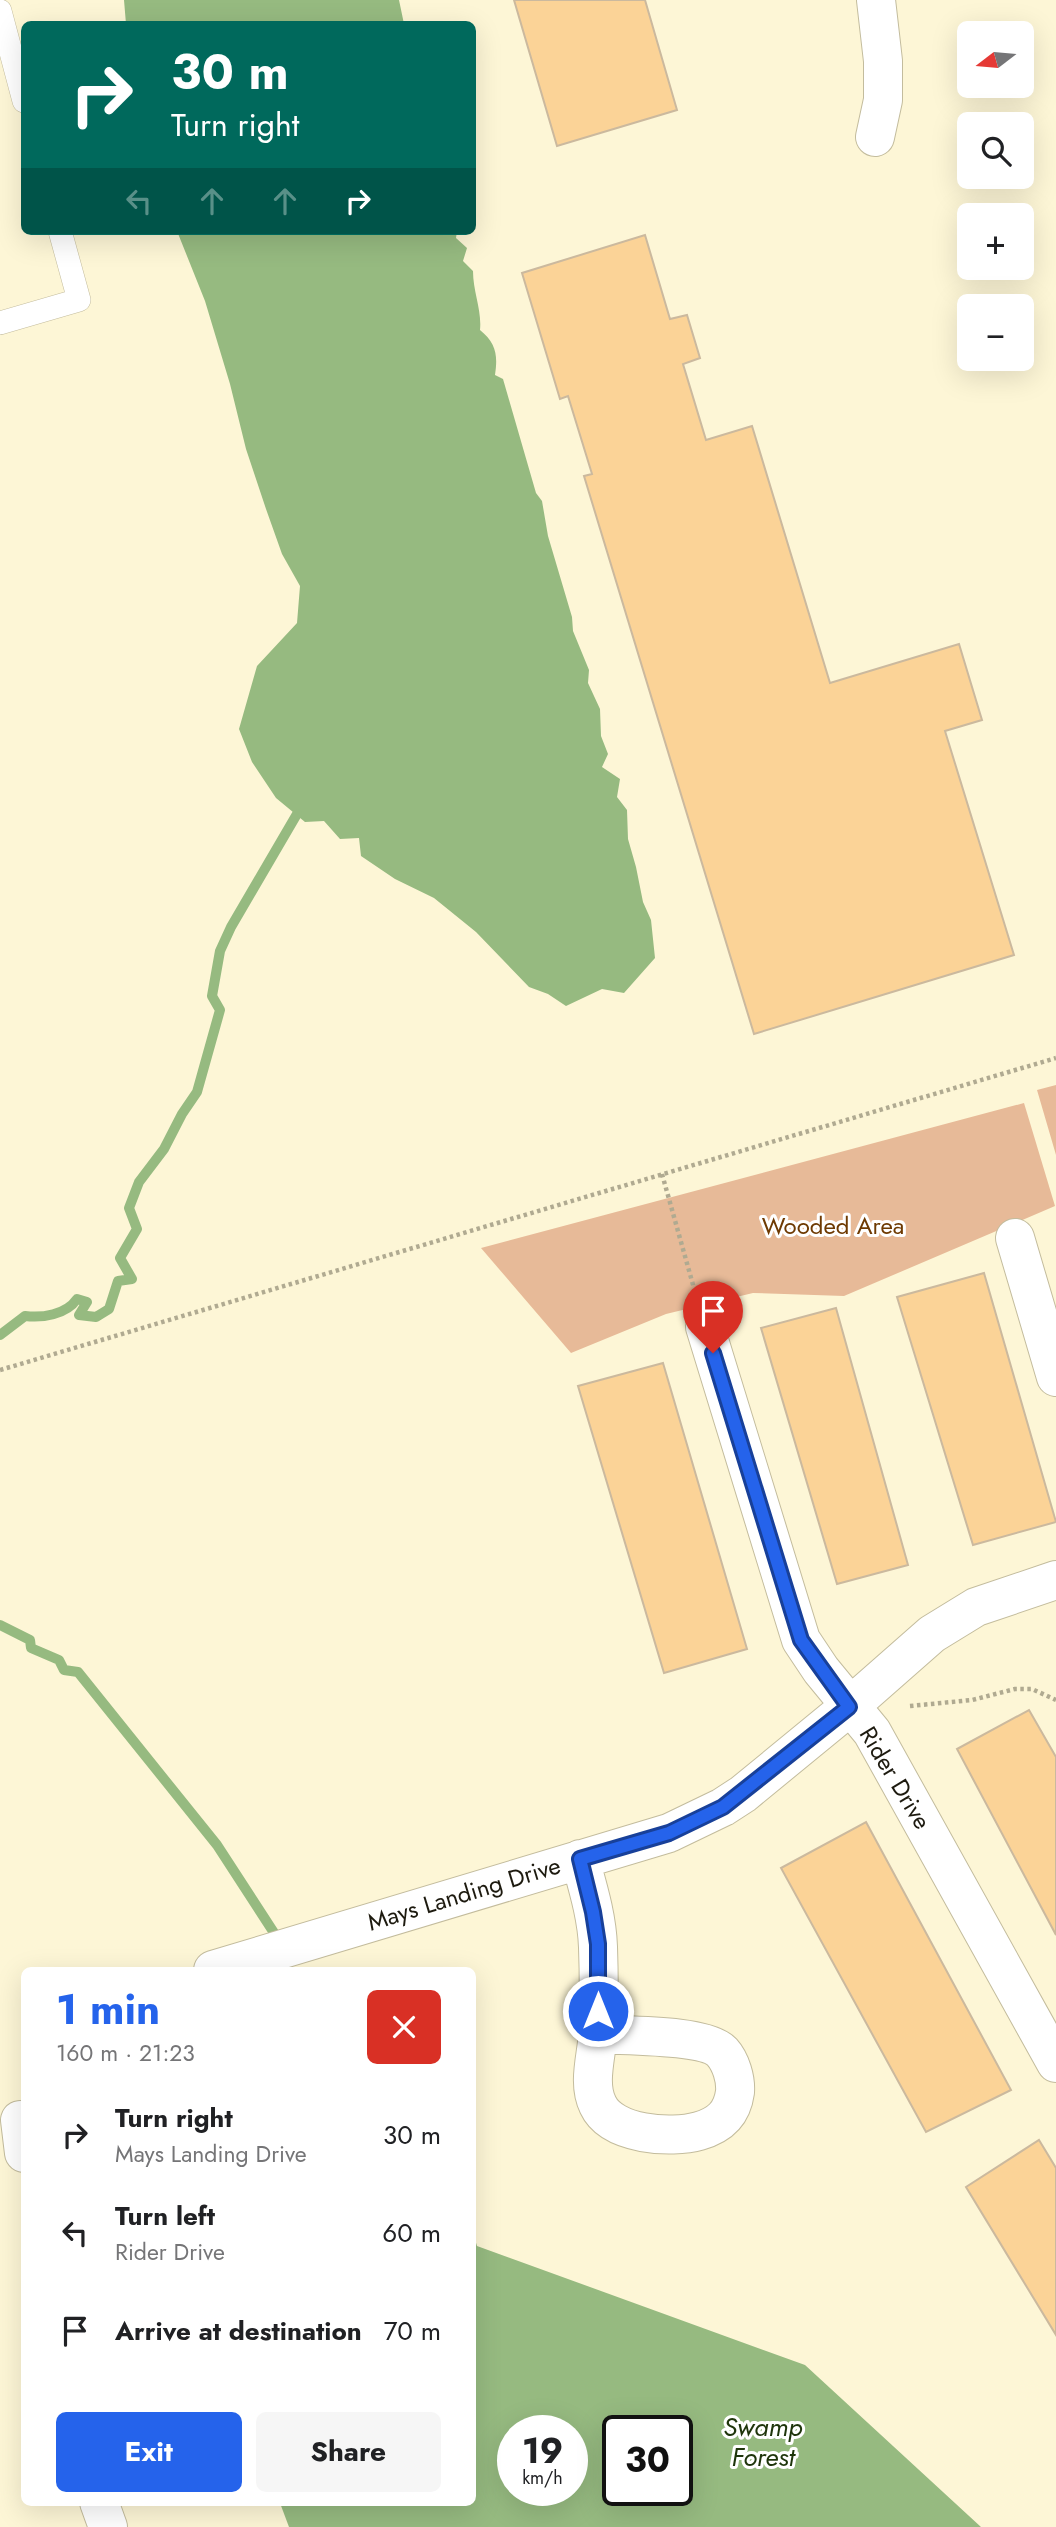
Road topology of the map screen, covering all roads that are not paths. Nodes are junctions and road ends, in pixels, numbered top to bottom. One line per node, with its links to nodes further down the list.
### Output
1 (876, 0): 4 (street)
2 (0, 11): 3 (lane)
3 (21, 90)
4 (874, 137)
5 (61, 235): 6 (lane)
6 (0, 323)
7 (1015, 1238): 9 (street)
8 (705, 1327): 11 (street, Rider Drive)
9 (1056, 1377)
10 (1056, 1580): 11 (street, Mays Landing Drive)
11 (849, 1707): 12 (street, Mays Landing Drive); 15 (street, Rider Drive)
12 (580, 1859): 13 (street, Mays Landing Drive); 14 (street)
13 (224, 1967)
14 (598, 2034)
15 (1056, 2063)
16 (100, 2506): 17 (street)
17 (108, 2527)

